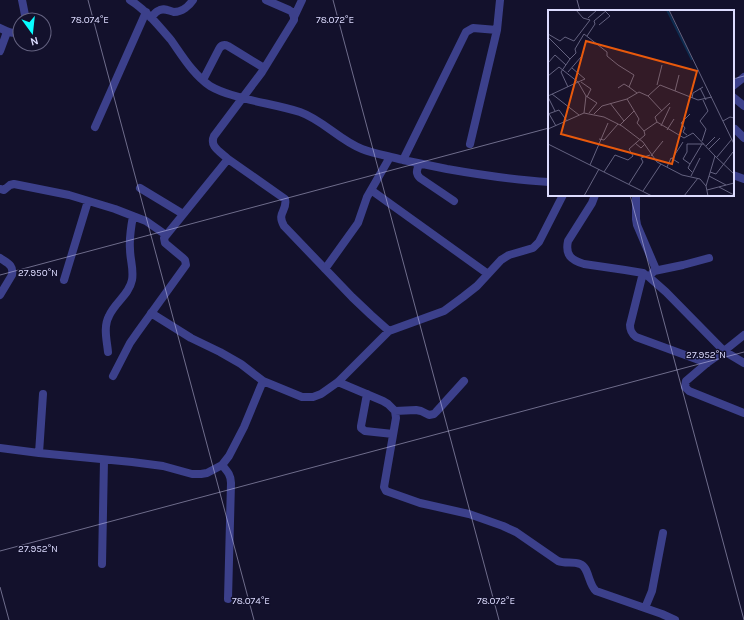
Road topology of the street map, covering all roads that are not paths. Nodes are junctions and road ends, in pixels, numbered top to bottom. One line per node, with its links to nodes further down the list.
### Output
1 (22, 0): 7 (street)
2 (130, 0): 8 (street)
3 (193, 0): 8 (street)
4 (266, 0): 9 (street)
5 (302, 0): 9 (street)
6 (500, 0): 11 (street)
7 (24, 12)
8 (149, 15): 15 (street); 20 (street)
9 (294, 17): 13 (street)
10 (4, 30): 12 (street)
11 (497, 30): 23 (street); 26 (street)
12 (0, 51)
13 (264, 68): 15 (street); 17 (street)
14 (744, 77): 16 (street)
15 (203, 80): 17 (street)
16 (734, 85)
17 (242, 98): 24 (street); 25 (street)
18 (734, 98): 19 (street)
19 (744, 106)
20 (95, 126)
21 (735, 129): 22 (street)
22 (744, 138)
23 (470, 144)
24 (390, 157): 26 (street); 33 (street)
25 (228, 159): 39 (street); 44 (street)
26 (403, 160): 27 (street)
27 (419, 164): 30 (street); 38 (street)
28 (734, 175): 29 (street)
29 (744, 179)
30 (548, 182)
31 (140, 188): 39 (street)
32 (0, 189): 37 (street)
33 (371, 190): 44 (street); 45 (street)
34 (562, 196): 45 (street)
35 (595, 196): 46 (street)
36 (636, 196): 46 (street)
37 (88, 201): 40 (street); 47 (street)
38 (454, 201)
39 (183, 214): 41 (street)
40 (133, 216): 41 (street); 53 (street)
41 (166, 235): 49 (street)
42 (0, 258): 48 (street)
43 (709, 258): 46 (street)
44 (325, 269): 50 (street)
45 (488, 274): 50 (street)
46 (648, 274): 52 (street); 54 (street)
47 (64, 280)
48 (0, 295)
49 (151, 313): 56 (street); 57 (street)
50 (390, 331): 59 (street)
51 (744, 335): 52 (street)
52 (724, 351): 54 (street); 55 (street)
53 (108, 352)
54 (707, 363): 63 (street)
55 (744, 363)
56 (113, 376)
57 (263, 381): 59 (street); 68 (street)
58 (464, 381): 62 (street)
59 (338, 382): 61 (street)
60 (43, 394): 66 (street)
61 (367, 394): 62 (street); 64 (street)
62 (395, 411): 64 (street)
63 (744, 413)
64 (393, 434): 72 (street)
65 (0, 448): 66 (street)
66 (39, 453): 67 (street)
67 (104, 460): 68 (street); 70 (street)
68 (222, 465): 71 (street)
69 (663, 533): 72 (street)
70 (102, 564)
71 (228, 599)
72 (645, 608): 73 (street)
73 (675, 620)

